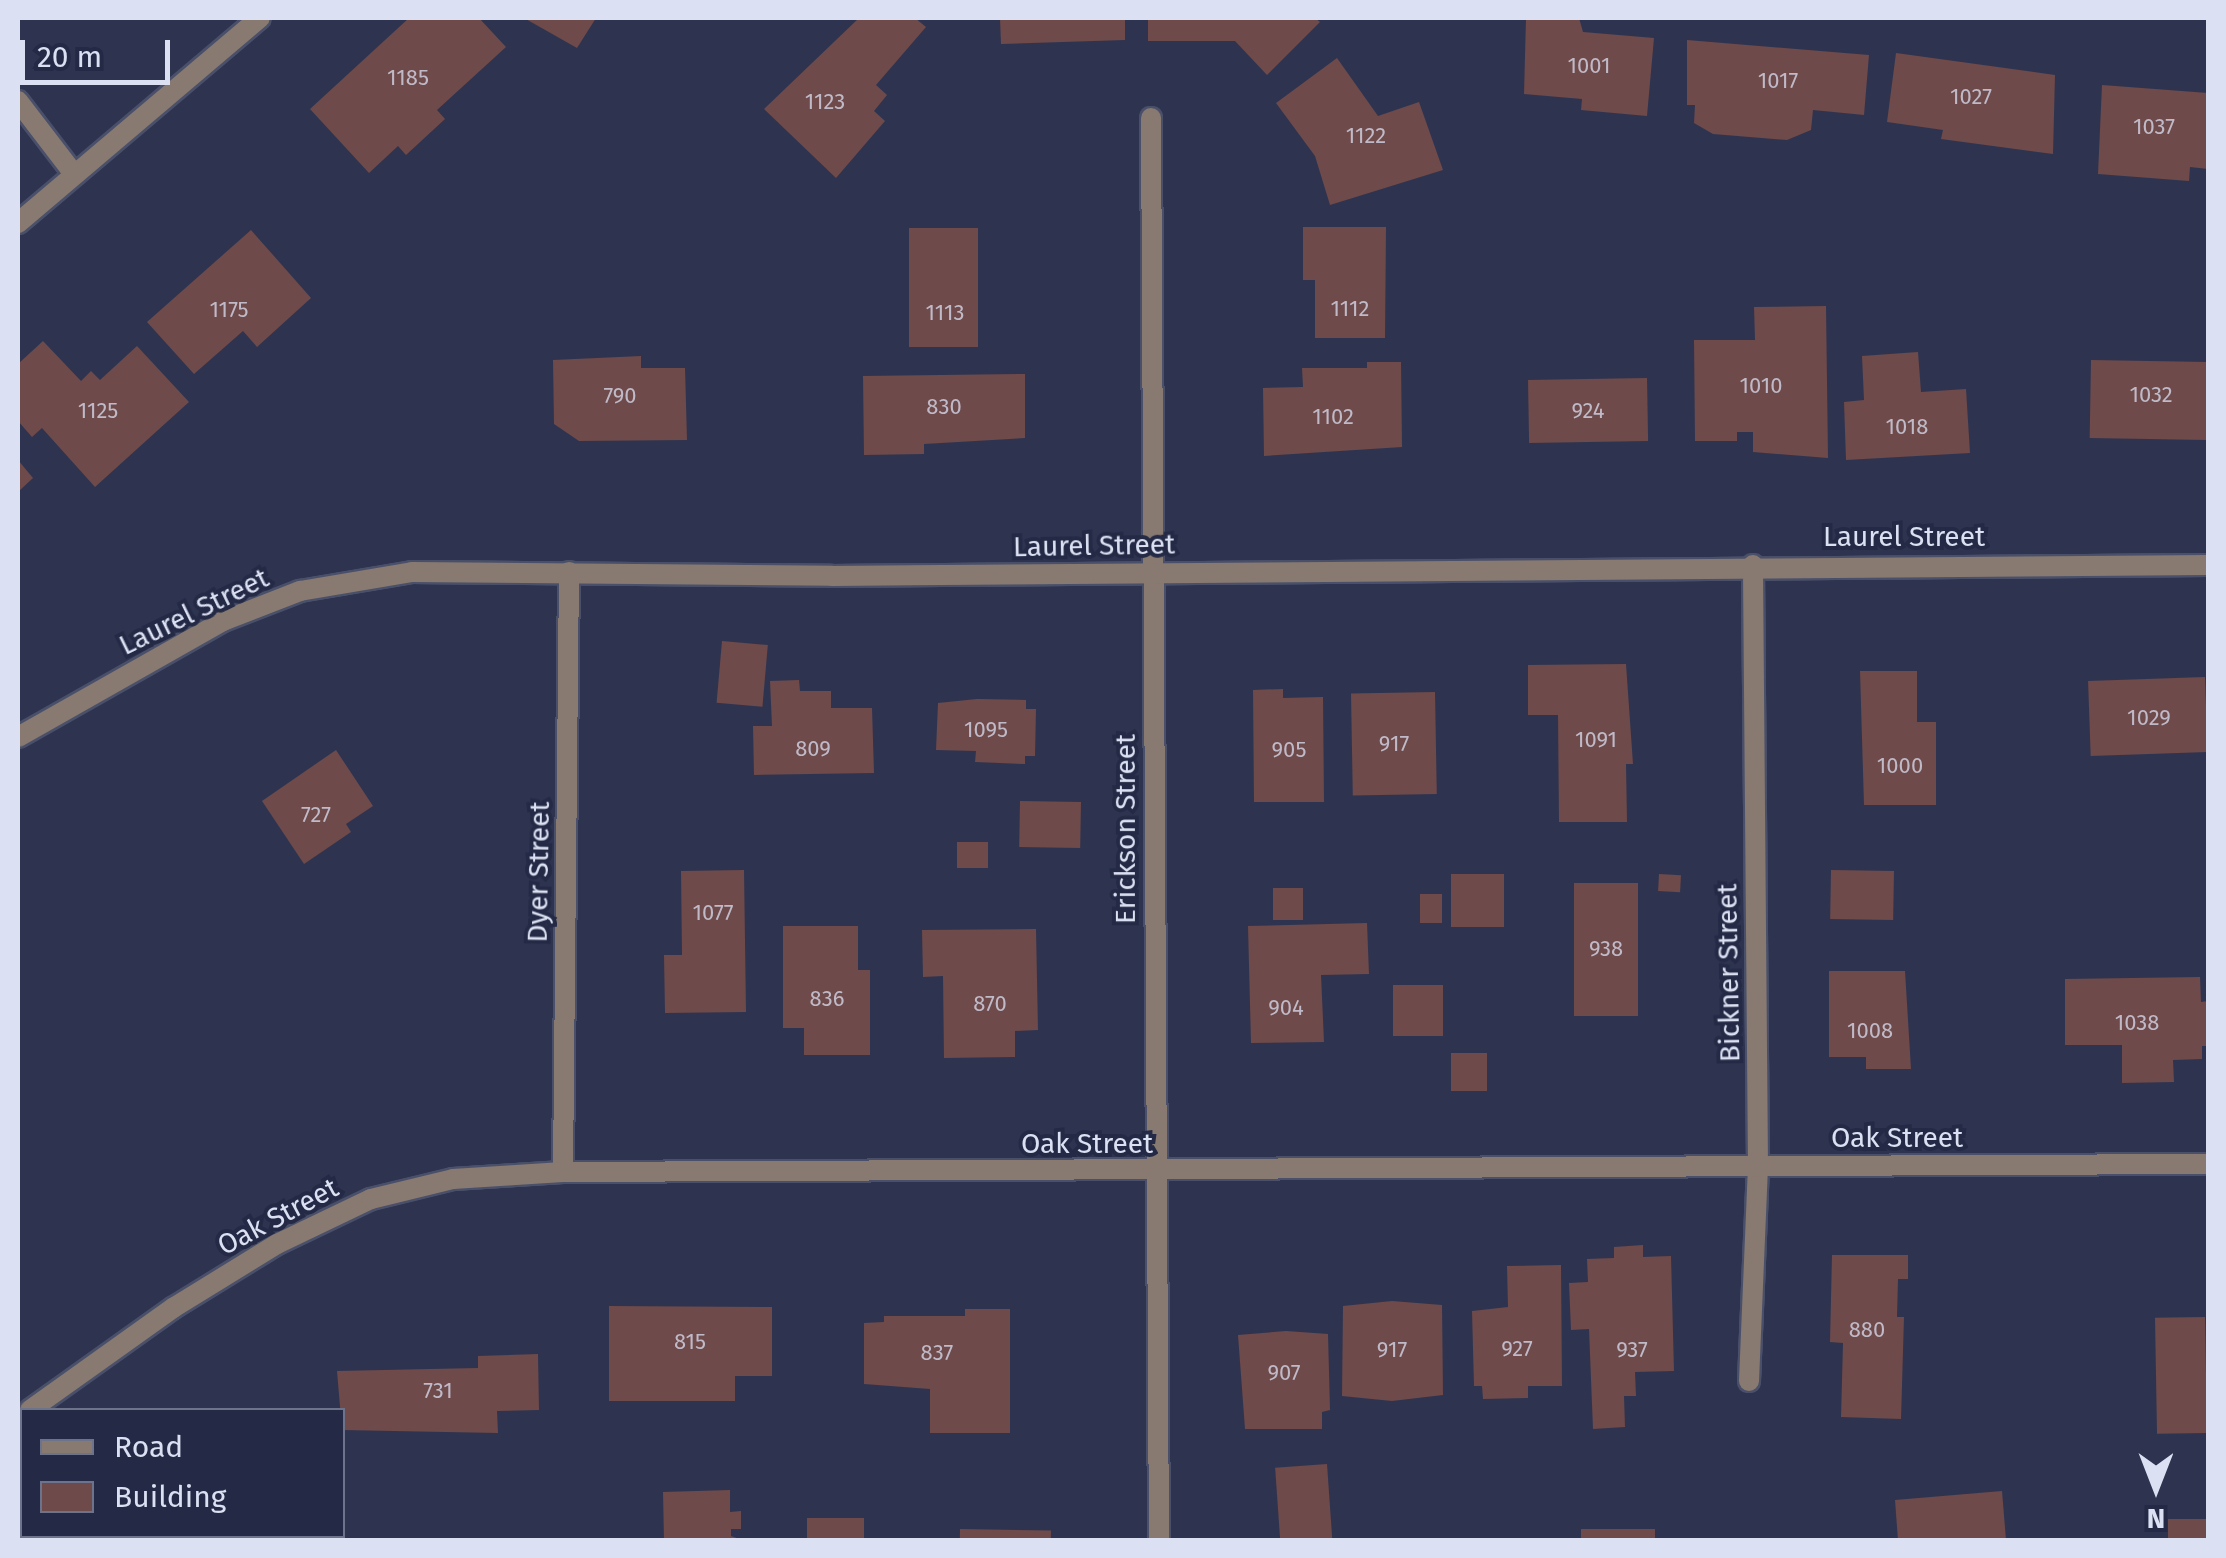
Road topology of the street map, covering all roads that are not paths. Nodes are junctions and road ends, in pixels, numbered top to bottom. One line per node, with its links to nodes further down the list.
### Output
1 (260, 18): 4 (street)
2 (18, 102): 4 (street)
3 (1152, 118): 9 (street, Erickson Street)
4 (74, 174): 5 (street)
5 (18, 223)
6 (1753, 565): 7 (street, Laurel Street); 9 (street, Laurel Street); 12 (street, Bickner Street)
7 (2208, 565)
8 (569, 572): 9 (street, Laurel Street); 10 (street, Laurel Street); 13 (street, Dyer Street)
9 (1152, 573): 14 (street, Erickson Street)
10 (18, 738)
11 (2208, 1164): 12 (street, Oak Street)
12 (1758, 1166): 14 (street, Oak Street); 15 (street, Bickner Street)
13 (563, 1172): 14 (street, Oak Street); 16 (street, Oak Street)
14 (1154, 1172): 17 (street, Erickson Street)
15 (1749, 1381)
16 (33, 1408)
17 (1159, 1540)

